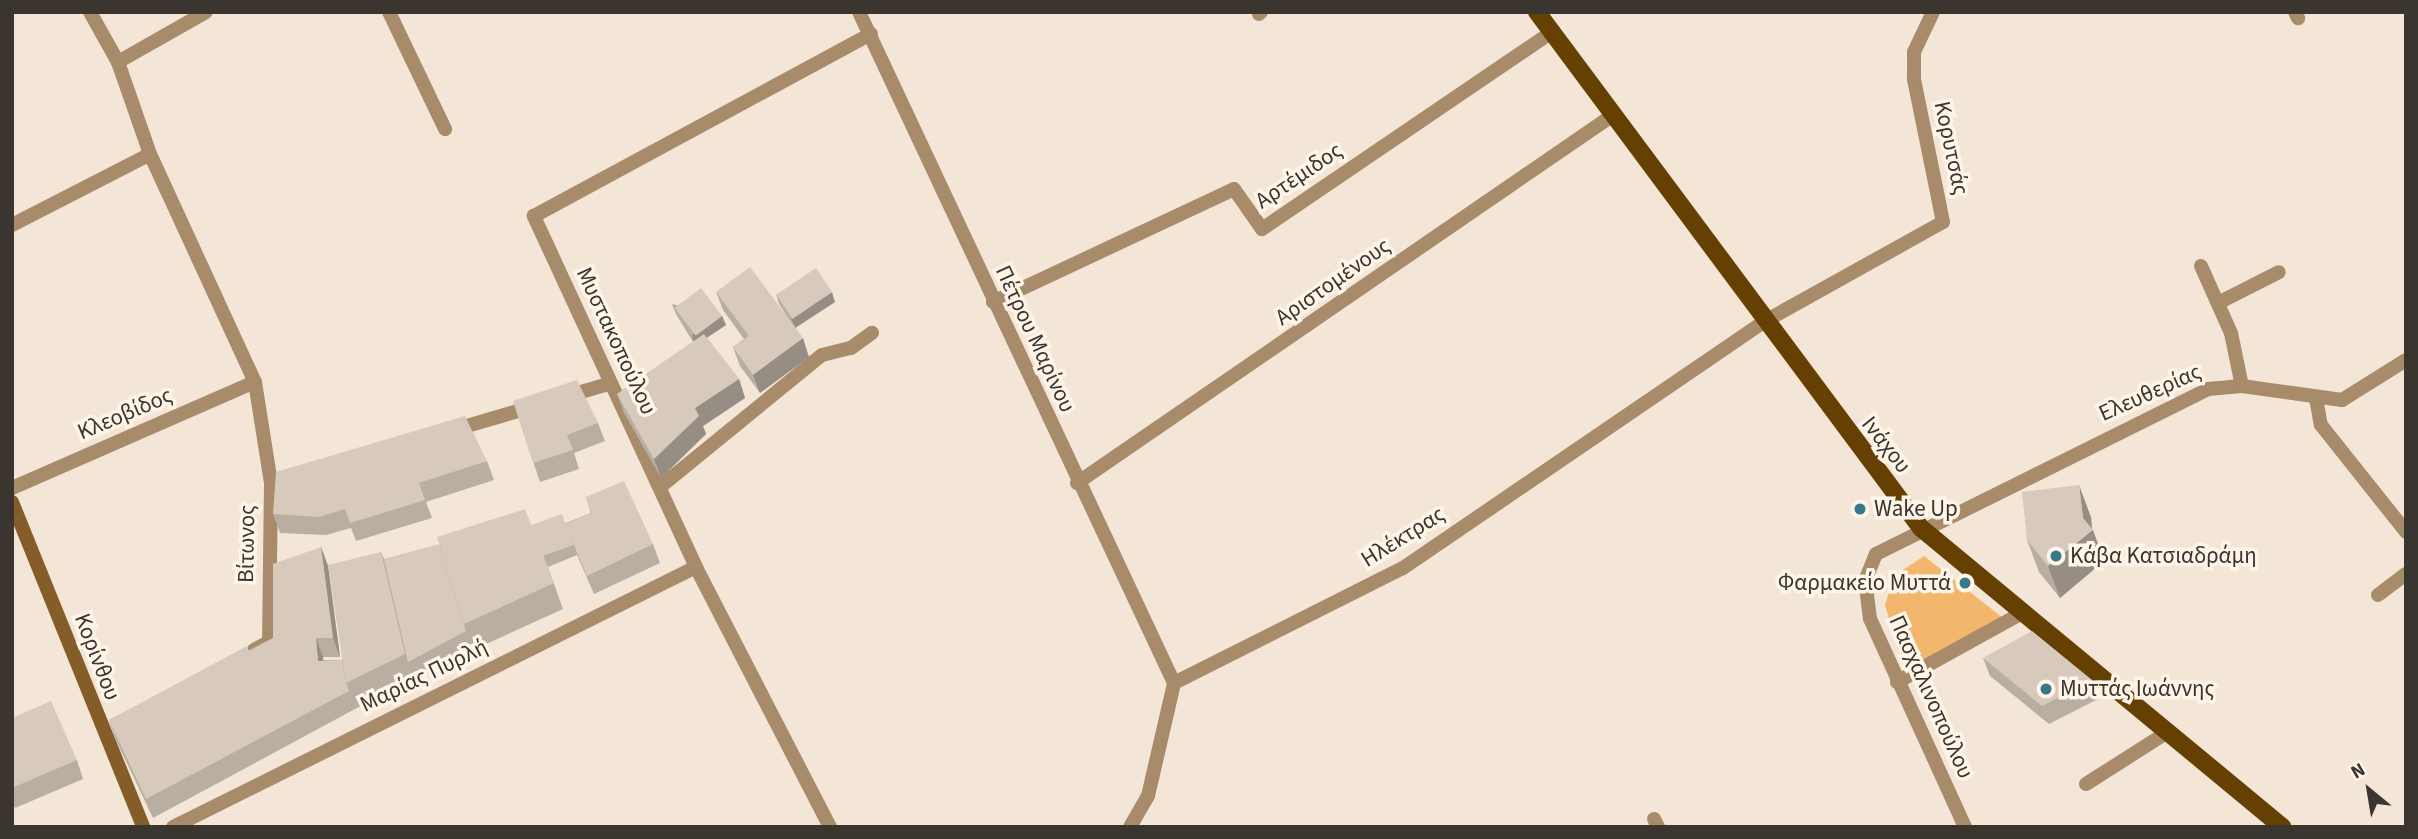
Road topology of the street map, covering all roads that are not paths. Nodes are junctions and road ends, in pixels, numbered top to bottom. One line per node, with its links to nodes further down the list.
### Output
1 (90, 12): 9 (street)
2 (206, 12): 9 (street)
3 (389, 12): 11 (street)
4 (859, 12): 8 (street, Πέτρου Μαρίνου)
5 (1537, 12): 7 (main road, Ινάχου)
6 (1933, 12): 18 (street, Κορυτσάς)
7 (1553, 31): 10 (main road, Ινάχου); 16 (street, Αρτέμιδος)
8 (872, 34): 16 (street, Πέτρου Μαρίνου); 22 (street, Μυστακοπούλου)
9 (118, 62): 12 (street)
10 (1613, 115): 18 (main road, Ινάχου); 26 (street, Αριστομένους)
11 (445, 129)
12 (150, 153): 13 (street); 21 (street)
13 (12, 225)
14 (2201, 265): 17 (street)
15 (2279, 272): 17 (street)
16 (993, 302): 26 (street, Πέτρου Μαρίνου)
17 (2218, 303): 23 (street)
18 (1767, 320): 30 (main road, Ινάχου); 38 (street, Ηλέκτρας)
19 (872, 333): 27 (street)
20 (2406, 360): 24 (street, Ελευθερίας)
21 (255, 382): 28 (street, Κλεοβίδος); 36 (street, Βίτωνος)
22 (608, 384): 25 (street); 27 (street, Μυστακοπούλου)
23 (2242, 386): 24 (street, Ελευθερίας); 30 (street, Ελευθερίας)
24 (2316, 398): 31 (street)
25 (440, 434)
26 (1077, 483): 38 (street, Πέτρου Μαρίνου)
27 (660, 487): 32 (street, Μυστακοπούλου)
28 (12, 488)
29 (12, 502): 40 (main road, Κορίνθου)
30 (1921, 528): 35 (main road, Ινάχου); 37 (street, Πασχαλινοπούλου)
31 (2406, 532)
32 (696, 566): 44 (street, Μαρίας Πυρλή); 45 (street, Μυστακοπούλου)
33 (2406, 574): 34 (street)
34 (2378, 595)
35 (2020, 614): 37 (street); 41 (main road, Ινάχου)
36 (233, 662)
37 (1898, 682): 47 (street, Πασχαλινοπούλου)
38 (1174, 683): 46 (street)
39 (126, 720): 40 (street)
40 (103, 733): 43 (main road, Κορίνθου)
41 (2163, 734): 42 (street); 48 (main road, Ινάχου)
42 (2086, 784)
43 (143, 827)
44 (173, 827)
45 (830, 827)
46 (1130, 827)
47 (1965, 827)
48 (2282, 827)

